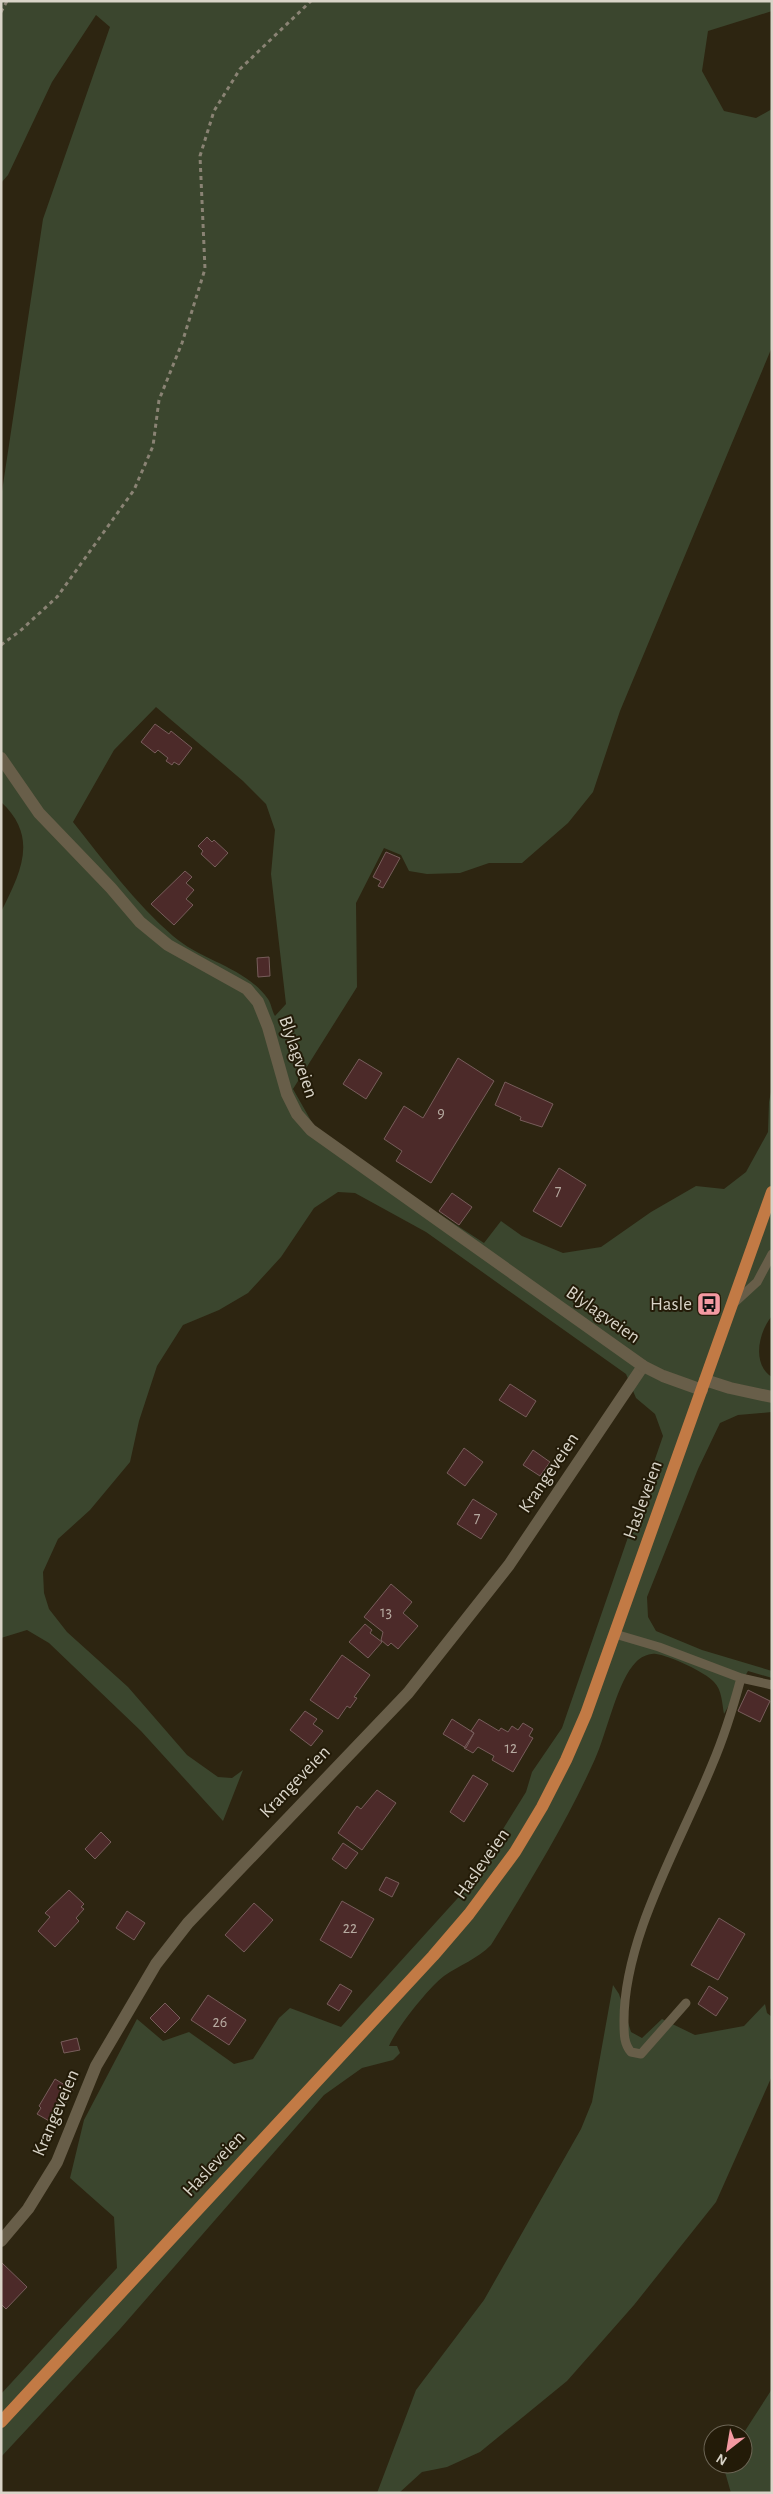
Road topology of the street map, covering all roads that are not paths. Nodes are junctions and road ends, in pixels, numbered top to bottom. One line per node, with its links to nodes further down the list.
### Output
1 (1, 758): 5 (street, Blylagveien)
2 (772, 1192): 4 (main road, Hasleveien)
3 (772, 1254): 4 (lane)
4 (731, 1307): 6 (main road, Hasleveien)
5 (643, 1366): 6 (street, Blylagveien); 12 (street, Krangeveien)
6 (704, 1385): 7 (street, Blylagveien); 8 (main road, Hasleveien)
7 (772, 1397)
8 (615, 1634): 9 (lane); 13 (main road, Hasleveien)
9 (741, 1678): 10 (lane); 11 (lane)
10 (772, 1685)
11 (686, 2003)
12 (1, 2240)
13 (1, 2422)

